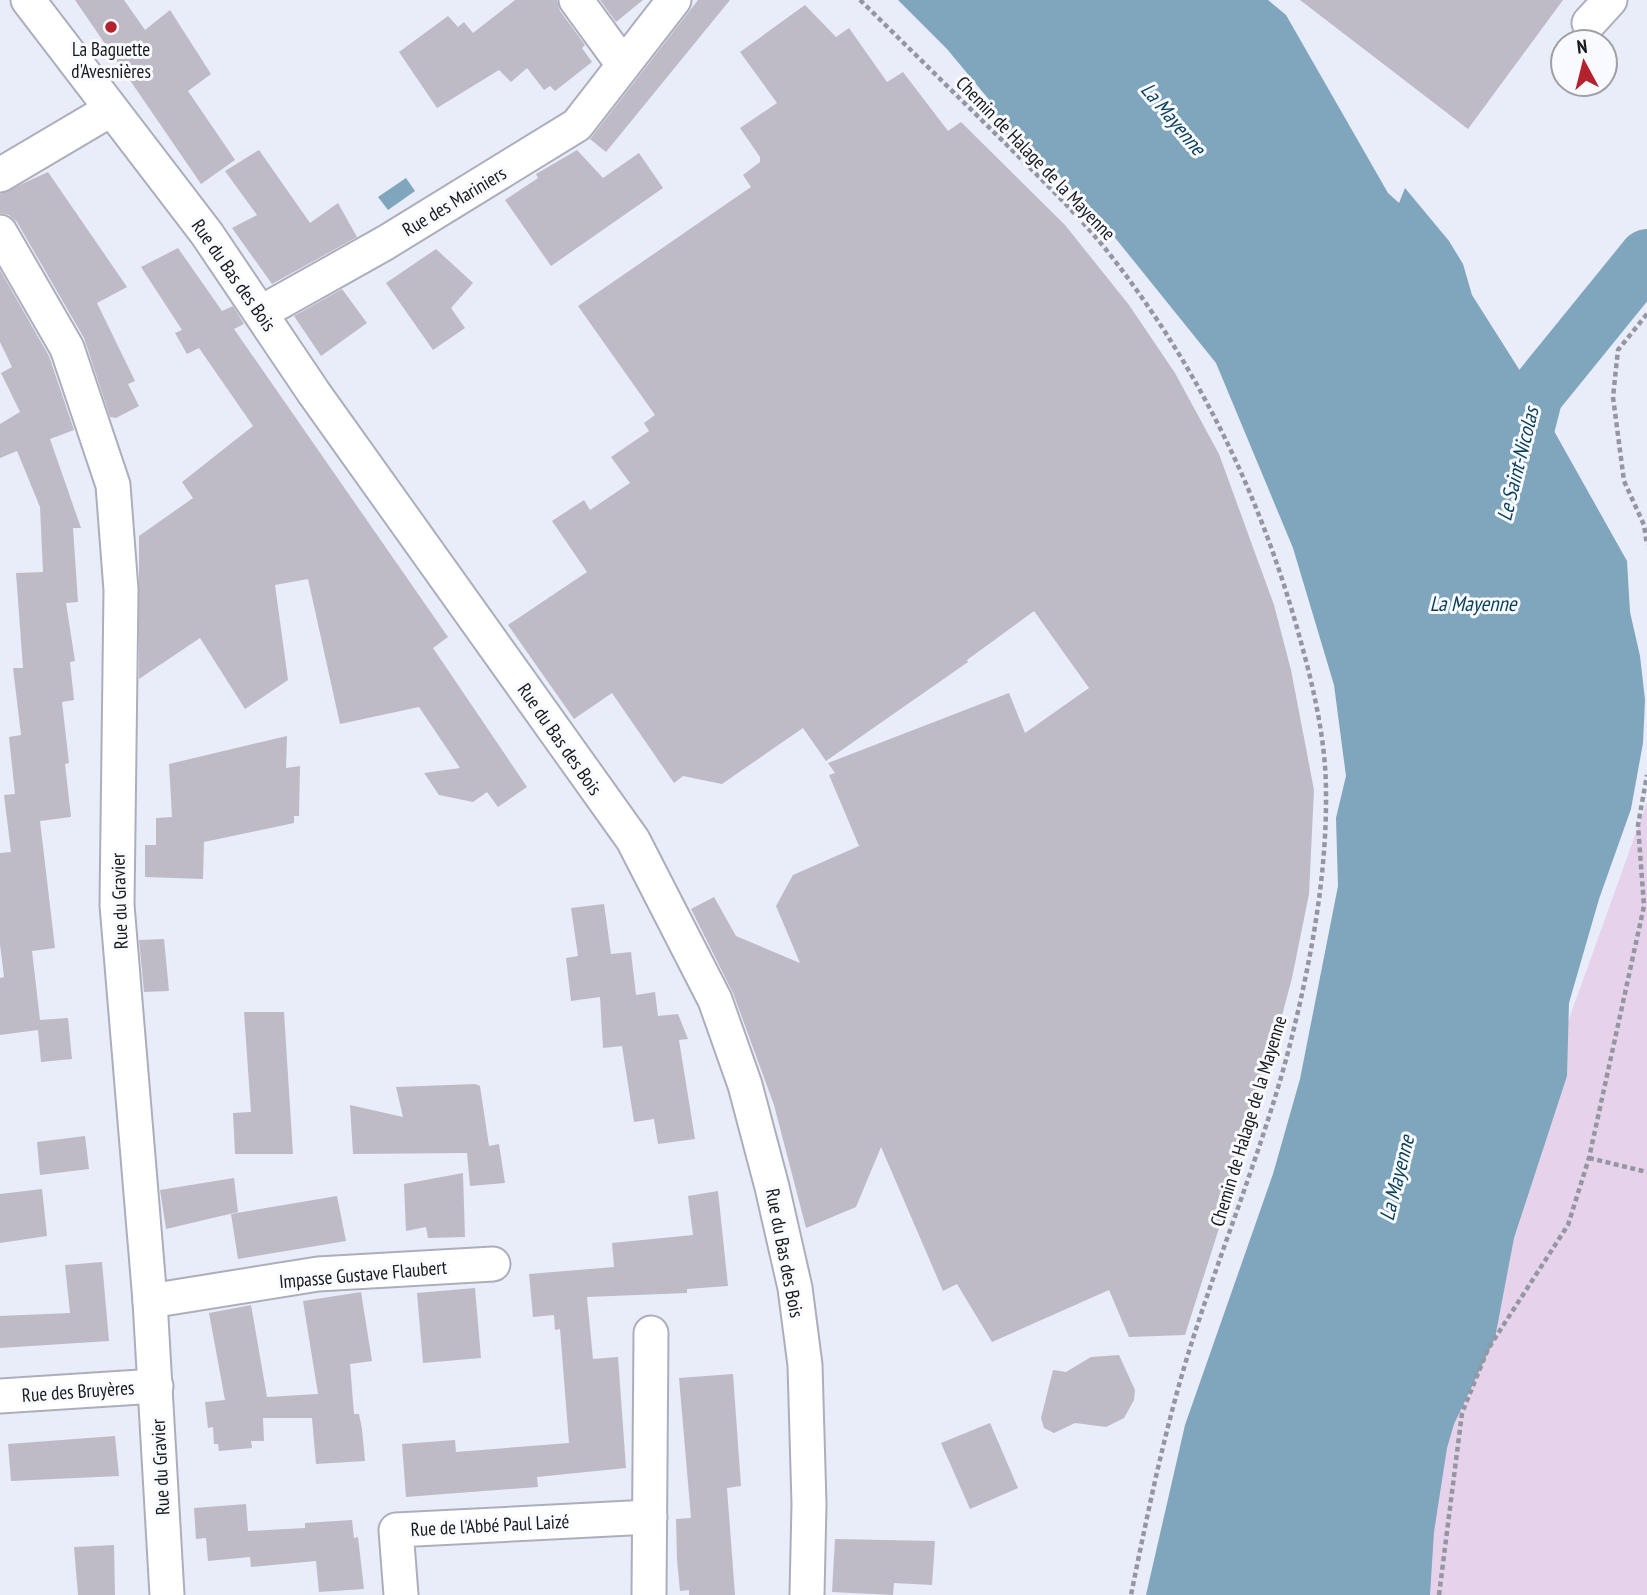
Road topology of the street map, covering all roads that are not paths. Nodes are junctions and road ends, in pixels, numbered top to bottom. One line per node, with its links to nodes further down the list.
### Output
1 (28, 0): 5 (street, Rue du Bas des Bois)
2 (576, 0): 4 (street)
3 (674, 0): 4 (street, Rue des Mariniers)
4 (622, 63): 8 (street, Rue des Mariniers)
5 (110, 110): 6 (street); 8 (street, Rue du Bas des Bois)
6 (0, 175)
7 (0, 232): 10 (street, Rue du Gravier)
8 (262, 312): 18 (street, Rue du Bas des Bois)
9 (493, 1264): 10 (street, Impasse Gustave Flaubert)
10 (150, 1301): 12 (street, Rue du Gravier)
11 (651, 1333): 14 (street)
12 (156, 1385): 13 (street, Rue des Bruyères); 15 (street, Rue du Gravier)
13 (0, 1396)
14 (650, 1517): 16 (street, Rue de l'Abbé Paul Laizé); 17 (street)
15 (167, 1595)
16 (401, 1595)
17 (649, 1595)
18 (807, 1595)

